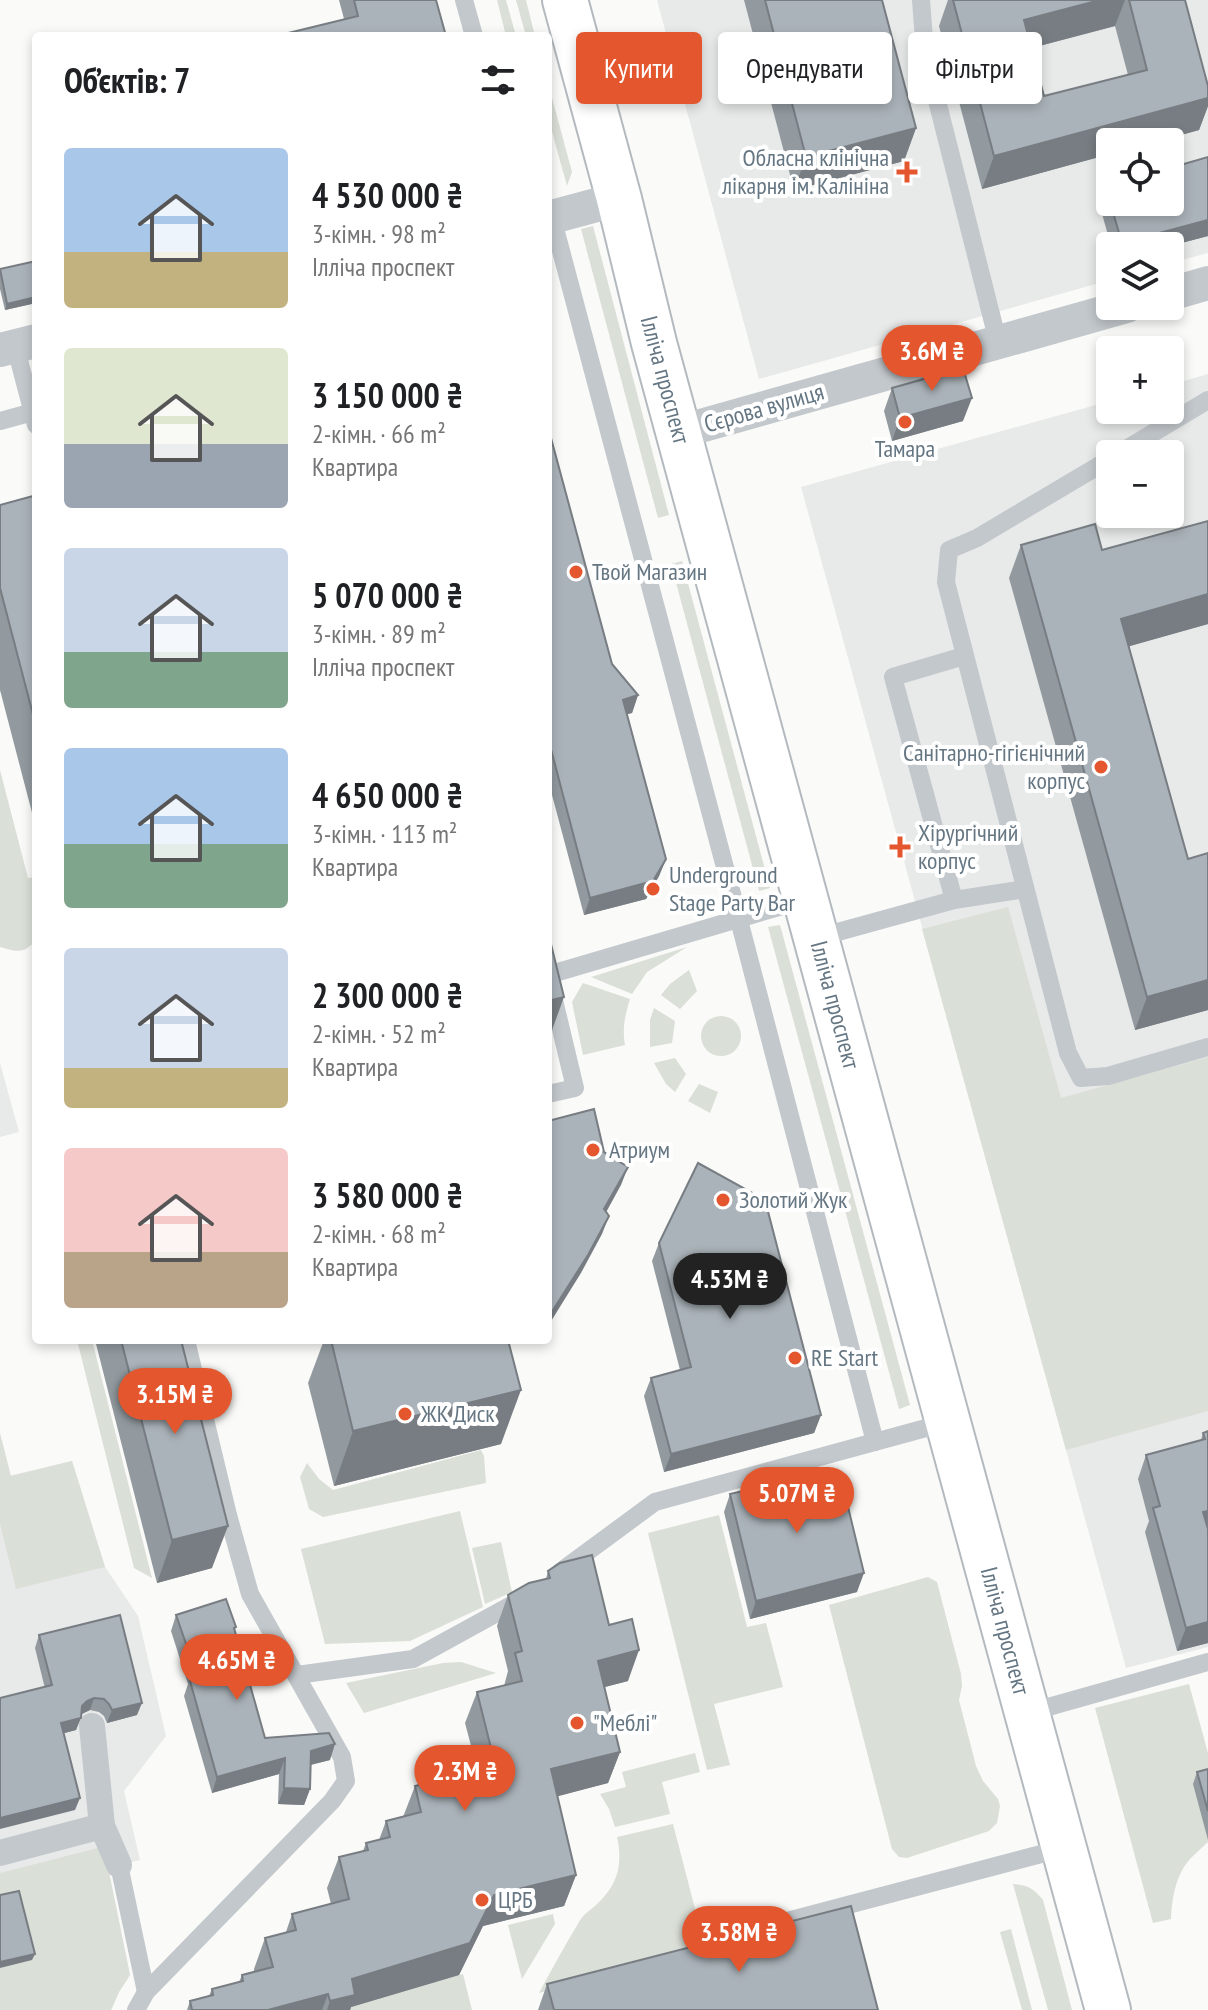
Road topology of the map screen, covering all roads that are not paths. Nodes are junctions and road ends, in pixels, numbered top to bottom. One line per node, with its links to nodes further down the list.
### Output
1 (464, 0): 4 (lane)
2 (565, 0): 5 (main road, Ілліча проспект)
3 (921, 0): 11 (lane)
4 (473, 32)
5 (619, 199): 6 (street); 17 (main road, Ілліча проспект)
6 (552, 214)
7 (552, 226): 24 (lane)
8 (1208, 283): 9 (street)
9 (1184, 290)
10 (1096, 315): 11 (street, Сєрова вулиця)
11 (998, 342): 17 (street, Сєрова вулиця)
12 (17, 345): 14 (lane)
13 (1208, 400): 18 (lane)
14 (32, 409)
15 (32, 418): 16 (lane)
16 (0, 421)
17 (679, 432): 23 (main road, Ілліча проспект)
18 (1141, 440)
19 (1096, 467): 20 (lane)
20 (964, 656): 21 (lane); 22 (lane)
21 (1025, 889): 22 (lane); 27 (lane)
22 (954, 900): 23 (lane)
23 (811, 918): 24 (lane); 30 (main road, Ілліча проспект)
24 (739, 920): 25 (lane); 31 (lane)
25 (552, 974)
26 (552, 992): 28 (lane)
27 (1208, 1047)
28 (552, 1093)
29 (187, 1344): 33 (lane)
30 (948, 1422): 31 (lane); 34 (main road, Ілліча проспект)
31 (875, 1442): 33 (lane)
32 (1208, 1662): 34 (lane)
33 (297, 1675): 41 (lane)
34 (1027, 1713): 37 (main road, Ілліча проспект)
35 (92, 1726): 36 (street)
36 (102, 1826): 38 (street); 39 (street)
37 (1064, 1848): 40 (lane); 43 (main road, Ілліча проспект)
38 (0, 1853)
39 (119, 1865): 41 (lane)
40 (730, 1936)
41 (146, 1992): 42 (lane)
42 (136, 2010)
43 (1108, 2010)

